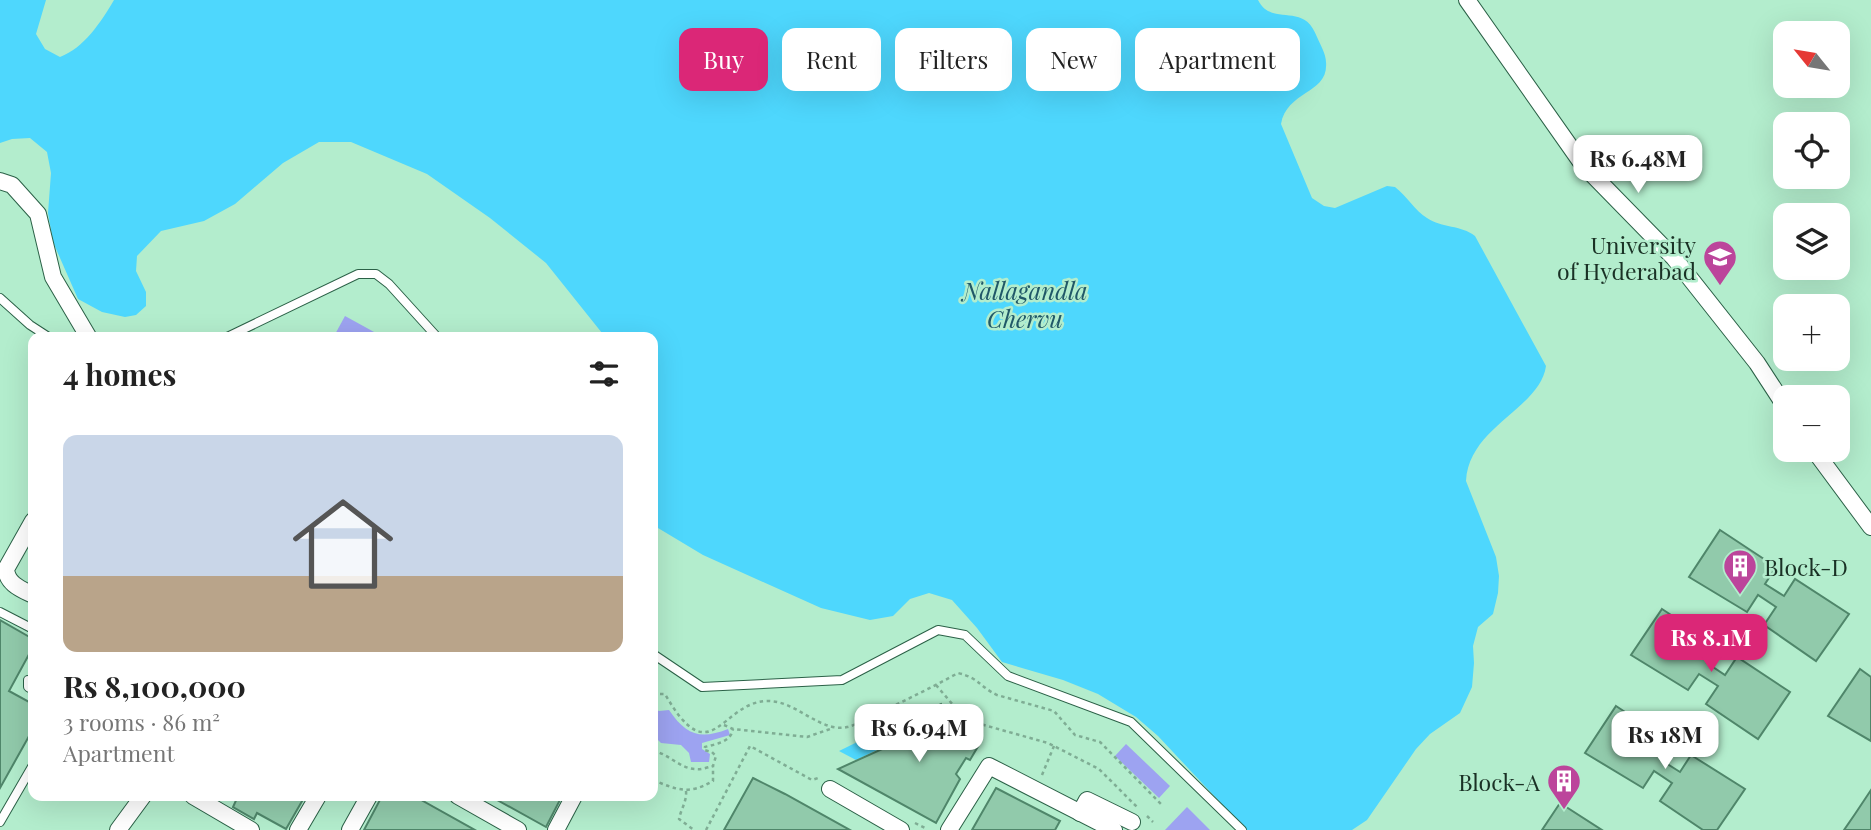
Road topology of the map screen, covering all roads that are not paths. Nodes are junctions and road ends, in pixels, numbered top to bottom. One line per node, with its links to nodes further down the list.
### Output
1 (1467, 0): 8 (street)
2 (0, 181): 5 (street)
3 (0, 298): 4 (lane)
4 (41, 332)
5 (85, 332)
6 (237, 332): 7 (lane)
7 (432, 332)
8 (1773, 388)
9 (1823, 462): 10 (street)
10 (1871, 527)
11 (28, 530): 12 (street)
12 (28, 592)
13 (0, 612): 14 (lane)
14 (28, 626)
15 (658, 657): 38 (lane)
16 (28, 680): 17 (lane)
17 (28, 687)
18 (28, 774): 27 (lane)
19 (830, 789): 35 (street)
20 (139, 801): 29 (street)
21 (202, 801): 30 (street)
22 (315, 801): 31 (street)
23 (366, 801): 32 (street)
24 (467, 801): 33 (street)
25 (572, 801): 34 (street)
26 (1080, 813): 28 (street); 36 (street); 37 (street)
27 (0, 822)
28 (1132, 822)
29 (118, 830)
30 (251, 830)
31 (298, 830)
32 (350, 830)
33 (518, 830)
34 (556, 830)
35 (901, 830)
36 (949, 830)
37 (1114, 830)
38 (1242, 830)

